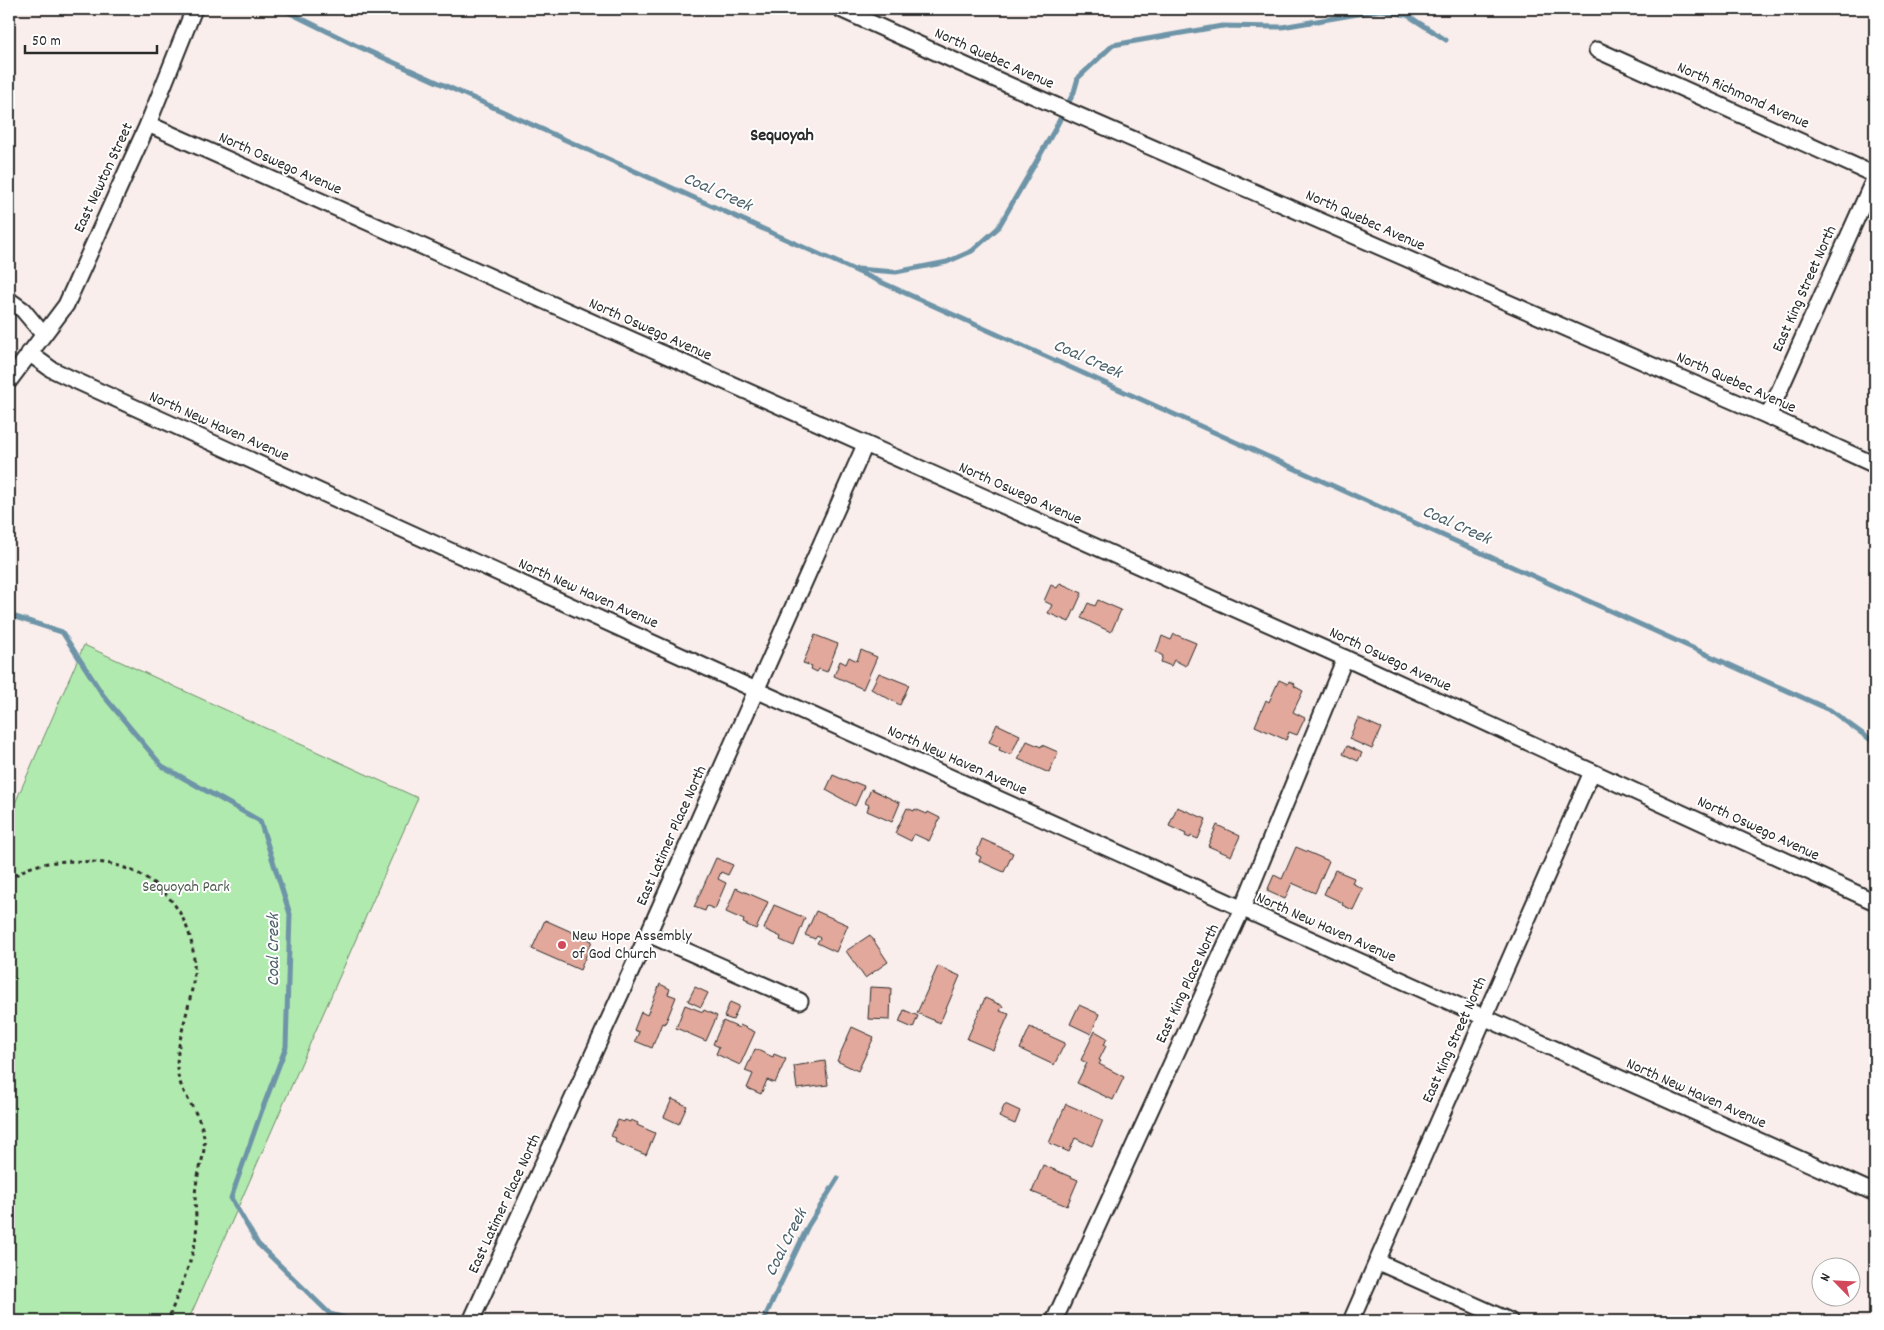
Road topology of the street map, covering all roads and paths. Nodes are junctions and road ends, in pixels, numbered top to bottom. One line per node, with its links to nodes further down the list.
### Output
1 (194, 9): 4 (street, East Newton Street)
2 (840, 9): 10 (street, North Quebec Avenue)
3 (1597, 50): 5 (street, North Richmond Avenue)
4 (148, 124): 7 (street, East Newton Street); 11 (street, North Oswego Avenue)
5 (1875, 176): 10 (street, East King Street North)
6 (9, 300): 7 (street)
7 (43, 334): 8 (street, East Newton Street)
8 (29, 353): 9 (street, East Newton Street); 14 (street, North New Haven Avenue)
9 (9, 381)
10 (1768, 416): 12 (street, North Quebec Avenue)
11 (865, 445): 13 (street, North Oswego Avenue); 14 (street, East Latimer Place North)
12 (1875, 465)
13 (1345, 658): 15 (street, North Oswego Avenue); 18 (street, East King Place North)
14 (756, 690): 18 (street, North New Haven Avenue); 19 (street, East Latimer Place North)
15 (1592, 772): 17 (street, North Oswego Avenue); 21 (street, East King Street North)
16 (9, 882): 24 (path)
17 (1875, 902)
18 (1242, 909): 21 (street, North New Haven Avenue); 26 (street, East King Place North)
19 (648, 934): 20 (street); 25 (street, East Latimer Place North)
20 (800, 1001)
21 (1483, 1018): 22 (street, North New Haven Avenue); 23 (street, East King Street North)
22 (1875, 1194)
23 (1378, 1262): 27 (street, East King Street North); 28 (street)
24 (168, 1321)
25 (471, 1321)
26 (1054, 1321)
27 (1351, 1321)
28 (1510, 1321)

